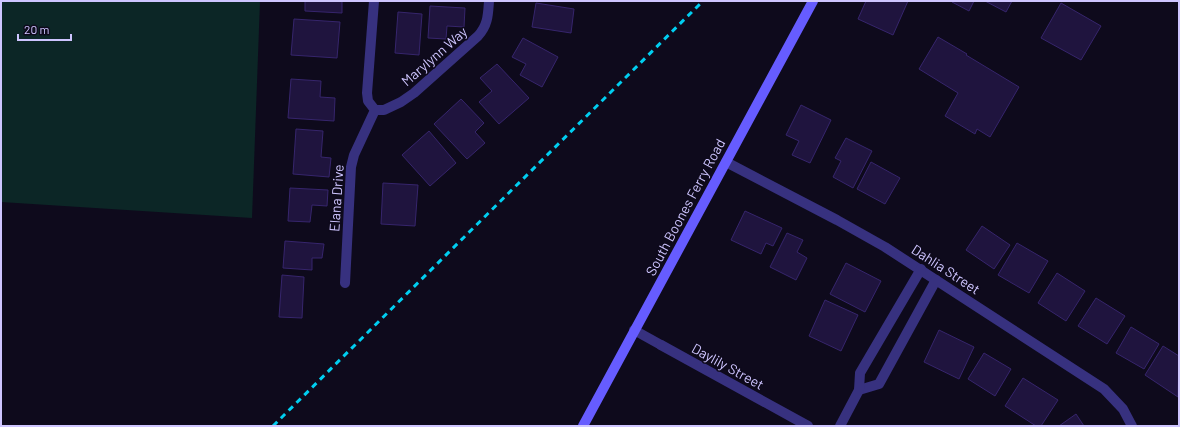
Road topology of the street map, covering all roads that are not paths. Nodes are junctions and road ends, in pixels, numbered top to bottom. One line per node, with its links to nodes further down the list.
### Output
1 (374, 1): 4 (street)
2 (489, 1): 4 (street, Marylynn Way)
3 (813, 1): 5 (main road, South Boones Ferry Road)
4 (375, 110): 8 (street, Elana Drive)
5 (726, 162): 6 (street, Dahlia Street); 9 (main road, South Boones Ferry Road)
6 (921, 269): 7 (street, Dahlia Street); 10 (street)
7 (936, 280): 10 (street); 14 (street, Dahlia Street)
8 (345, 283)
9 (634, 330): 11 (main road, South Boones Ferry Road); 12 (street, Daylily Street)
10 (859, 390): 13 (street)
11 (583, 426)
12 (808, 426)
13 (840, 426)
14 (1132, 426)

